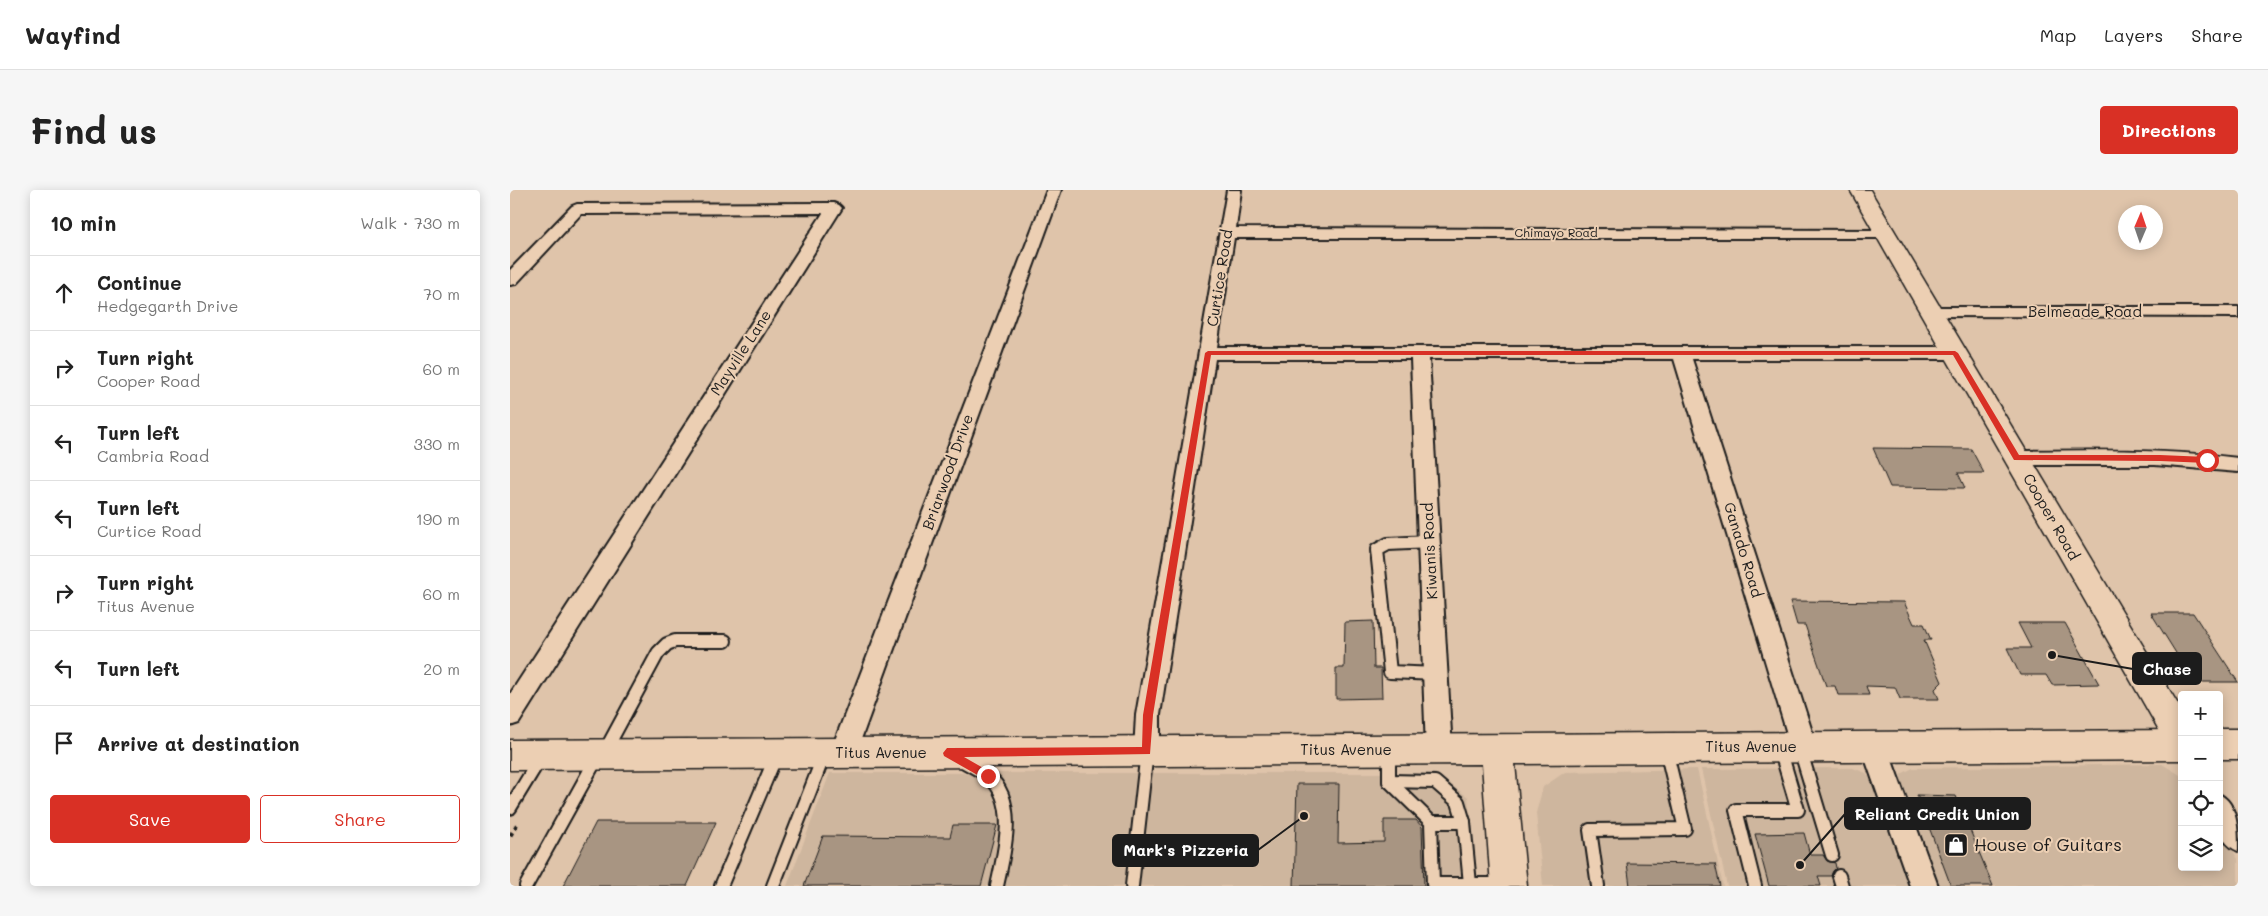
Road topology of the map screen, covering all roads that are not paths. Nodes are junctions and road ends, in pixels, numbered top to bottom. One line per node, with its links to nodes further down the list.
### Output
1 (1054, 190): 30 (street, Briarwood Drive)
2 (1234, 190): 4 (street, Curtice Road)
3 (1860, 190): 5 (main road, Cooper Road)
4 (1227, 233): 5 (street, Chimayo Road); 9 (street, Curtice Road)
5 (1885, 233): 7 (main road, Cooper Road)
6 (510, 280): 18 (street, Mayville Lane)
7 (1931, 312): 8 (street, Belmeade Road); 12 (main road, Cooper Road)
8 (2238, 312)
9 (1208, 353): 10 (street); 29 (street, Curtice Road)
10 (1420, 353): 11 (street); 15 (street, Kiwanis Road)
11 (1681, 353): 12 (street); 23 (street, Ganado Road)
12 (1955, 353): 13 (main road, Cooper Road)
13 (2016, 458): 14 (street); 19 (main road, Cooper Road)
14 (2238, 465)
15 (1430, 542): 17 (street, Kiwanis Road); 17 (lane)
16 (726, 641): 35 (lane)
17 (1436, 674): 28 (street, Kiwanis Road)
18 (510, 715)
19 (2179, 736)
20 (2223, 744): 21 (main road)
21 (2238, 744)
22 (2178, 745): 24 (main road, Titus Avenue)
23 (1794, 747): 24 (main road, Titus Avenue); 25 (main road, Titus Avenue); 42 (lane); 51 (lane)
24 (1874, 747): 52 (street)
25 (1666, 748): 26 (main road, Titus Avenue); 50 (lane)
26 (1497, 749): 28 (main road, Titus Avenue); 44 (main road)
27 (1390, 750): 28 (main road, Titus Avenue); 29 (main road, Titus Avenue); 36 (lane)
28 (1439, 750)
29 (1147, 751): 31 (main road, Titus Avenue); 49 (lane)
30 (834, 753): 31 (main road, Titus Avenue); 32 (main road, Titus Avenue); 47 (lane)
31 (947, 753): 48 (lane)
32 (777, 754): 35 (main road, Titus Avenue); 46 (lane)
33 (510, 755): 34 (main road, Titus Avenue)
34 (542, 755): 35 (main road, Titus Avenue); 37 (lane)
35 (601, 755): 45 (lane)
36 (1389, 782): 39 (lane); 40 (lane)
37 (510, 808)
38 (2223, 813): 41 (street)
39 (1431, 822): 40 (lane); 43 (lane)
40 (1464, 822): 43 (lane)
41 (2238, 838)
42 (1832, 855)
43 (1470, 884): 44 (lane)
44 (1509, 885)
45 (526, 886)
46 (721, 886)
47 (773, 886)
48 (997, 886)
49 (1132, 886)
50 (1598, 886)
51 (1754, 886)
52 (1924, 886)

